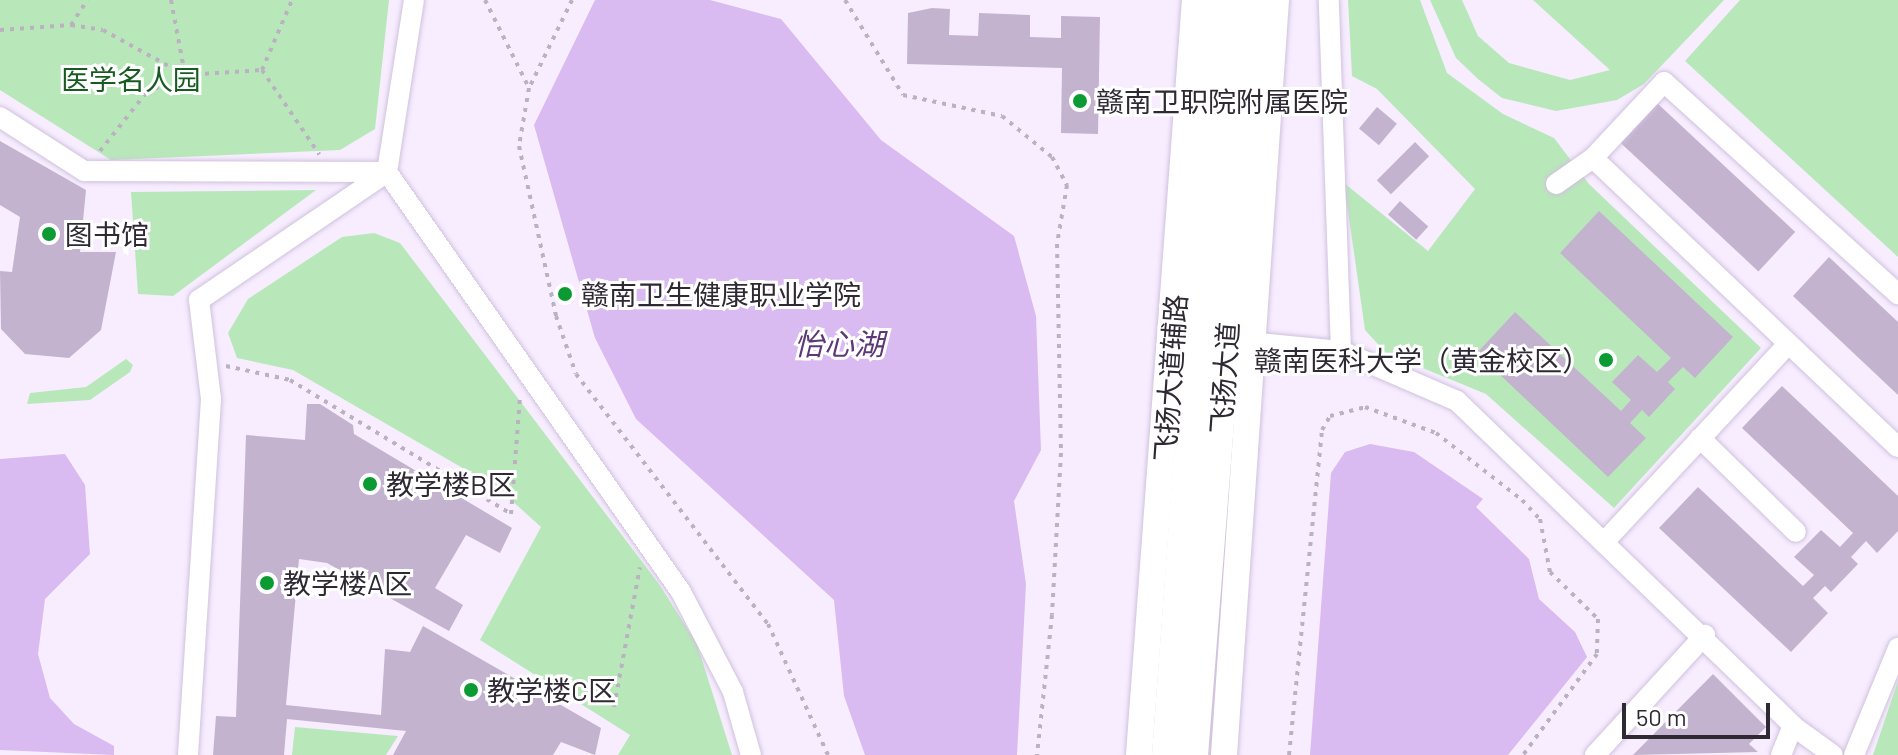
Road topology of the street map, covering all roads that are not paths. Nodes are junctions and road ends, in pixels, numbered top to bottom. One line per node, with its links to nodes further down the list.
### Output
1 (414, 0): 12 (street)
2 (1195, 0): 7 (street, 飞扬大道辅路)
3 (1223, 0): 9 (main road, 飞扬大道)
4 (1251, 0): 13 (main road, 飞扬大道)
5 (1276, 0): 8 (street)
6 (1329, 0): 18 (street)
7 (1193, 27): 9 (street); 25 (street, 飞扬大道辅路)
8 (1272, 82): 13 (street); 16 (street)
9 (1215, 112): 16 (main road, 飞扬大道)
10 (0, 117): 12 (street)
11 (1593, 158): 14 (street); 15 (street); 17 (street)
12 (387, 172): 31 (street); 32 (street)
13 (1236, 173): 16 (main road, 飞扬大道)
14 (1556, 184)
15 (1898, 294)
16 (1226, 340): 18 (street); 21 (main road, 飞扬大道); 24 (main road, 飞扬大道); 27 (street)
17 (1787, 345): 19 (street); 20 (street)
18 (1341, 351): 23 (street)
19 (1700, 438): 22 (street); 23 (street)
20 (1898, 447)
21 (1187, 507): 25 (street); 33 (main road, 飞扬大道)
22 (1796, 532)
23 (1606, 540): 26 (street)
24 (1211, 567): 27 (street); 34 (main road, 飞扬大道)
25 (1156, 594): 30 (street, 飞扬大道辅路)
26 (1705, 635): 29 (street); 36 (street)
27 (1235, 640): 35 (street)
28 (1898, 648): 39 (street)
29 (1793, 726): 37 (street); 38 (street)
30 (1143, 748)
31 (188, 755)
32 (751, 755)
33 (1168, 755)
34 (1192, 755)
35 (1224, 755)
36 (1595, 755)
37 (1781, 755)
38 (1833, 755)
39 (1854, 755)

